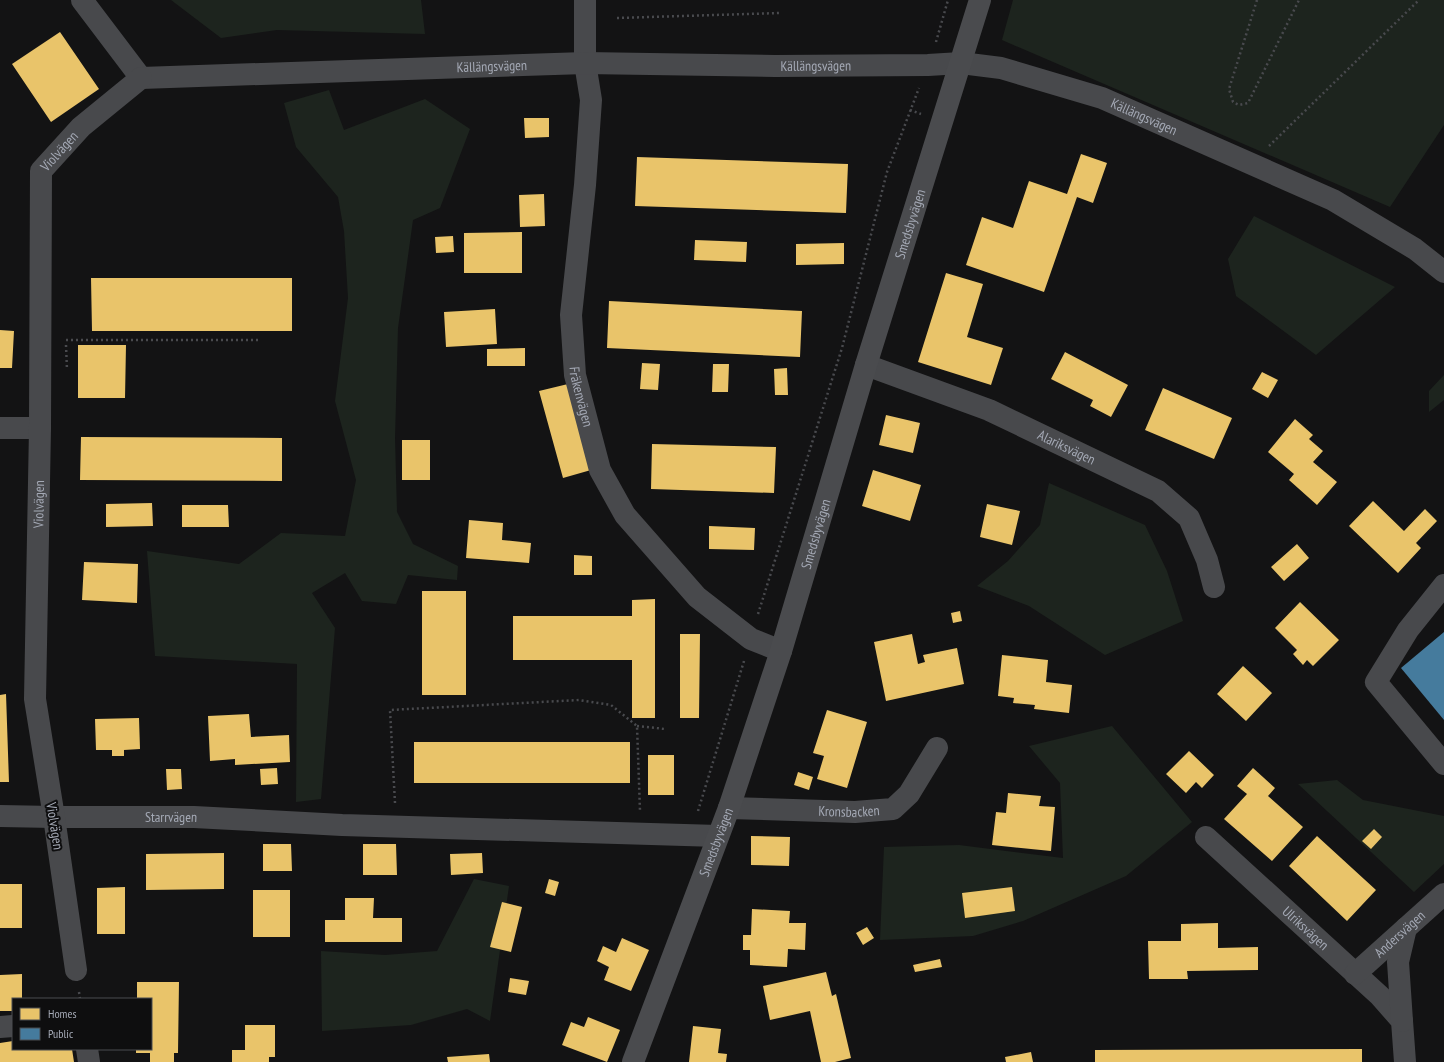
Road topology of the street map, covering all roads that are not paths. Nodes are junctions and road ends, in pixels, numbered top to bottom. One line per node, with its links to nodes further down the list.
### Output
1 (82, 0): 6 (street)
2 (585, 0): 4 (street, Fräkenvägen)
3 (980, 0): 5 (main road, Smedsbyvägen)
4 (585, 63): 5 (street, Källängsvägen); 6 (street, Källängsvägen); 13 (street, Fräkenvägen)
5 (961, 63): 7 (street, Källängsvägen); 8 (main road, Smedsbyvägen)
6 (141, 78): 10 (street, Violvägen)
7 (1444, 272)
8 (866, 365): 12 (street, Alariksvägen); 13 (main road, Smedsbyvägen)
9 (0, 428): 10 (street)
10 (40, 428): 18 (street, Violvägen)
11 (1444, 585): 15 (street)
12 (1214, 587)
13 (781, 651): 16 (main road, Smedsbyvägen)
14 (937, 748): 16 (street, Kronsbacken)
15 (1444, 764)
16 (729, 808): 19 (main road, Smedsbyvägen)
17 (0, 816): 18 (street, Starrvägen)
18 (54, 817): 19 (street, Starrvägen); 23 (street, Violvägen)
19 (718, 836): 30 (main road, Smedsbyvägen)
20 (1206, 838): 24 (street, Ulriksvägen)
21 (1444, 894): 22 (street, Andersvägen)
22 (1406, 928): 24 (street, Andersvägen); 25 (street)
23 (76, 970)
24 (1355, 974): 25 (street, Ulriksvägen)
25 (1402, 1021): 31 (street)
26 (12, 1026): 27 (street)
27 (0, 1027)
28 (87, 1050): 29 (street)
29 (88, 1062)
30 (633, 1062)
31 (1405, 1062)

